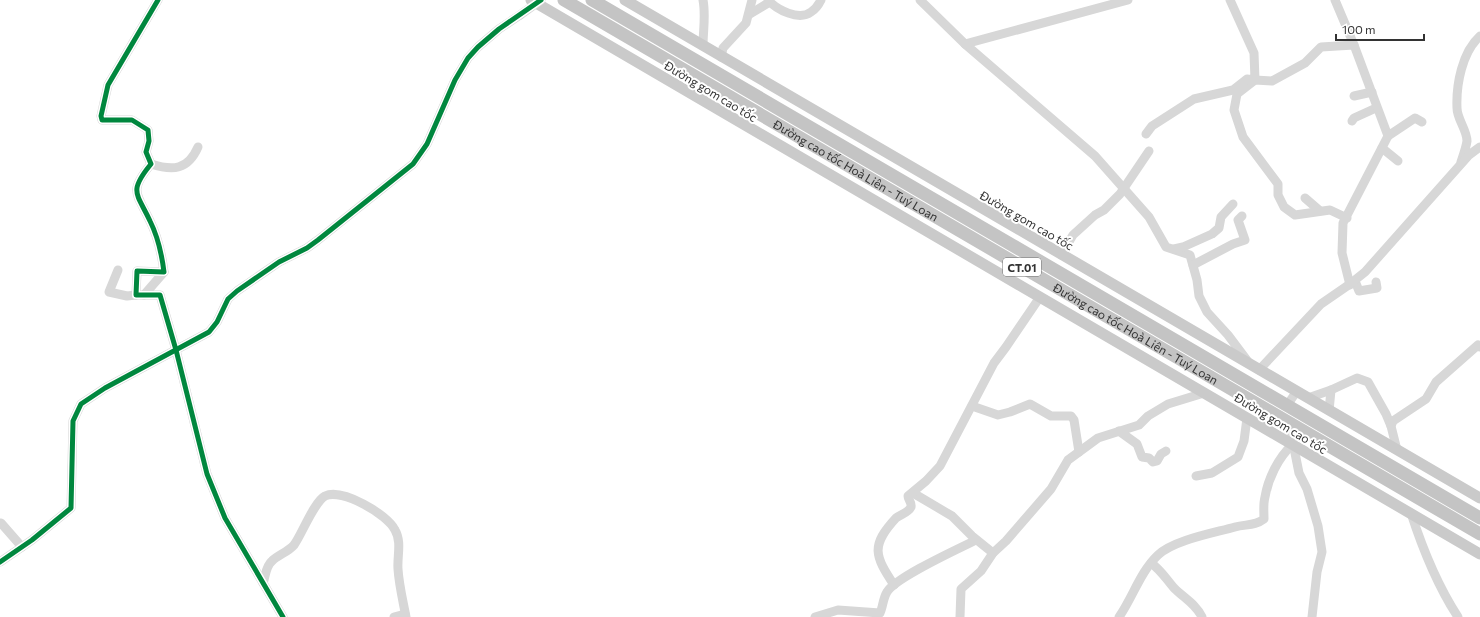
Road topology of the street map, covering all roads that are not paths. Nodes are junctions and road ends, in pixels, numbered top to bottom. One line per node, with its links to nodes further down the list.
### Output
1 (158, 0): 34 (street)
2 (531, 0): 50 (main road, Đường gom cao tốc)
3 (541, 0): 52 (street, bridge)
4 (564, 0): 75 (highway, Đường cao tốc Hoà Liên - Tuý Loan / CT.01)
5 (592, 0): 73 (highway, Đường cao tốc Hoà Liên - Tuý Loan / CT.01)
6 (625, 0): 19 (main road, Đường gom cao tốc)
7 (703, 0): 19 (street)
8 (752, 0): 15 (street)
9 (822, 0): 14 (street)
10 (920, 0): 17 (street)
11 (1128, 0): 17 (street)
12 (1230, 0): 21 (street)
13 (1335, 0): 18 (street)
14 (769, 1): 15 (street)
15 (750, 14): 20 (street)
16 (1480, 36): 35 (street)
17 (965, 44): 36 (street)
18 (1354, 45): 21 (street); 22 (street)
19 (703, 46): 20 (main road, Đường gom cao tốc)
20 (721, 57): 43 (main road, Đường gom cao tốc)
21 (1255, 80): 27 (street); 39 (street)
22 (1372, 92): 23 (street); 24 (street)
23 (1354, 96)
24 (1376, 108): 25 (street); 28 (street)
25 (1352, 121)
26 (1422, 122): 28 (street)
27 (1146, 134)
28 (1388, 136): 31 (street)
29 (198, 147): 34 (street)
30 (1480, 147): 35 (street)
31 (1382, 148): 33 (street); 40 (street)
32 (1149, 151): 36 (street)
33 (1398, 161)
34 (151, 164): 46 (street)
35 (1460, 165): 47 (street)
36 (1124, 188): 42 (street); 43 (street)
37 (1305, 198): 39 (street)
38 (1233, 204): 42 (street)
39 (1320, 211): 40 (street)
40 (1347, 218): 47 (street)
41 (1237, 220): 44 (street)
42 (1172, 250): 44 (street)
43 (1061, 255): 53 (main road, Đường gom cao tốc)
44 (1193, 265): 53 (street)
45 (118, 270): 49 (street)
46 (164, 272): 49 (street); 49 (street)
47 (1352, 282): 48 (street); 53 (street)
48 (1376, 282)
49 (140, 295): 52 (street)
50 (1040, 297): 56 (main road, Đường gom cao tốc); 59 (street)
51 (1480, 346): 63 (street)
52 (176, 350): 77 (street); 82 (street)
53 (1255, 367): 55 (main road, Đường gom cao tốc)
54 (1331, 390): 57 (street); 60 (street); 63 (street)
55 (1297, 391): 57 (main road, Đường gom cao tốc); 58 (street)
56 (1204, 393): 61 (main road, Đường gom cao tốc); 64 (street)
57 (1308, 398): 60 (main road, Đường gom cao tốc)
58 (1290, 400)
59 (972, 406): 68 (street); 70 (street)
60 (1330, 410): 66 (main road, Đường gom cao tốc)
61 (1247, 418): 65 (main road, Đường gom cao tốc); 69 (street)
62 (1277, 420): 65 (street)
63 (1391, 426): 66 (street)
64 (1119, 431): 67 (street); 68 (street)
65 (1292, 445): 72 (main road, Đường gom cao tốc); 81 (street); 92 (street)
66 (1397, 450): 71 (main road, Đường gom cao tốc)
67 (1166, 451)
68 (1079, 452): 78 (street)
69 (1196, 476)
70 (913, 493): 76 (street); 83 (street)
71 (1480, 498)
72 (1411, 513): 79 (main road, Đường gom cao tốc); 93 (street)
73 (1480, 518)
74 (1, 523): 77 (street)
75 (1480, 534)
76 (976, 540): 78 (street); 83 (street)
77 (22, 547): 80 (street)
78 (993, 553): 89 (street)
79 (1480, 554)
80 (0, 562)
81 (1151, 563): 90 (street); 91 (street)
82 (263, 583): 85 (street); 86 (street)
83 (894, 585): 84 (street)
84 (879, 615): 88 (street)
85 (406, 616): 87 (street)
86 (283, 617)
87 (394, 617)
88 (815, 617)
89 (960, 617)
90 (1119, 617)
91 (1202, 617)
92 (1312, 617)
93 (1458, 617)

